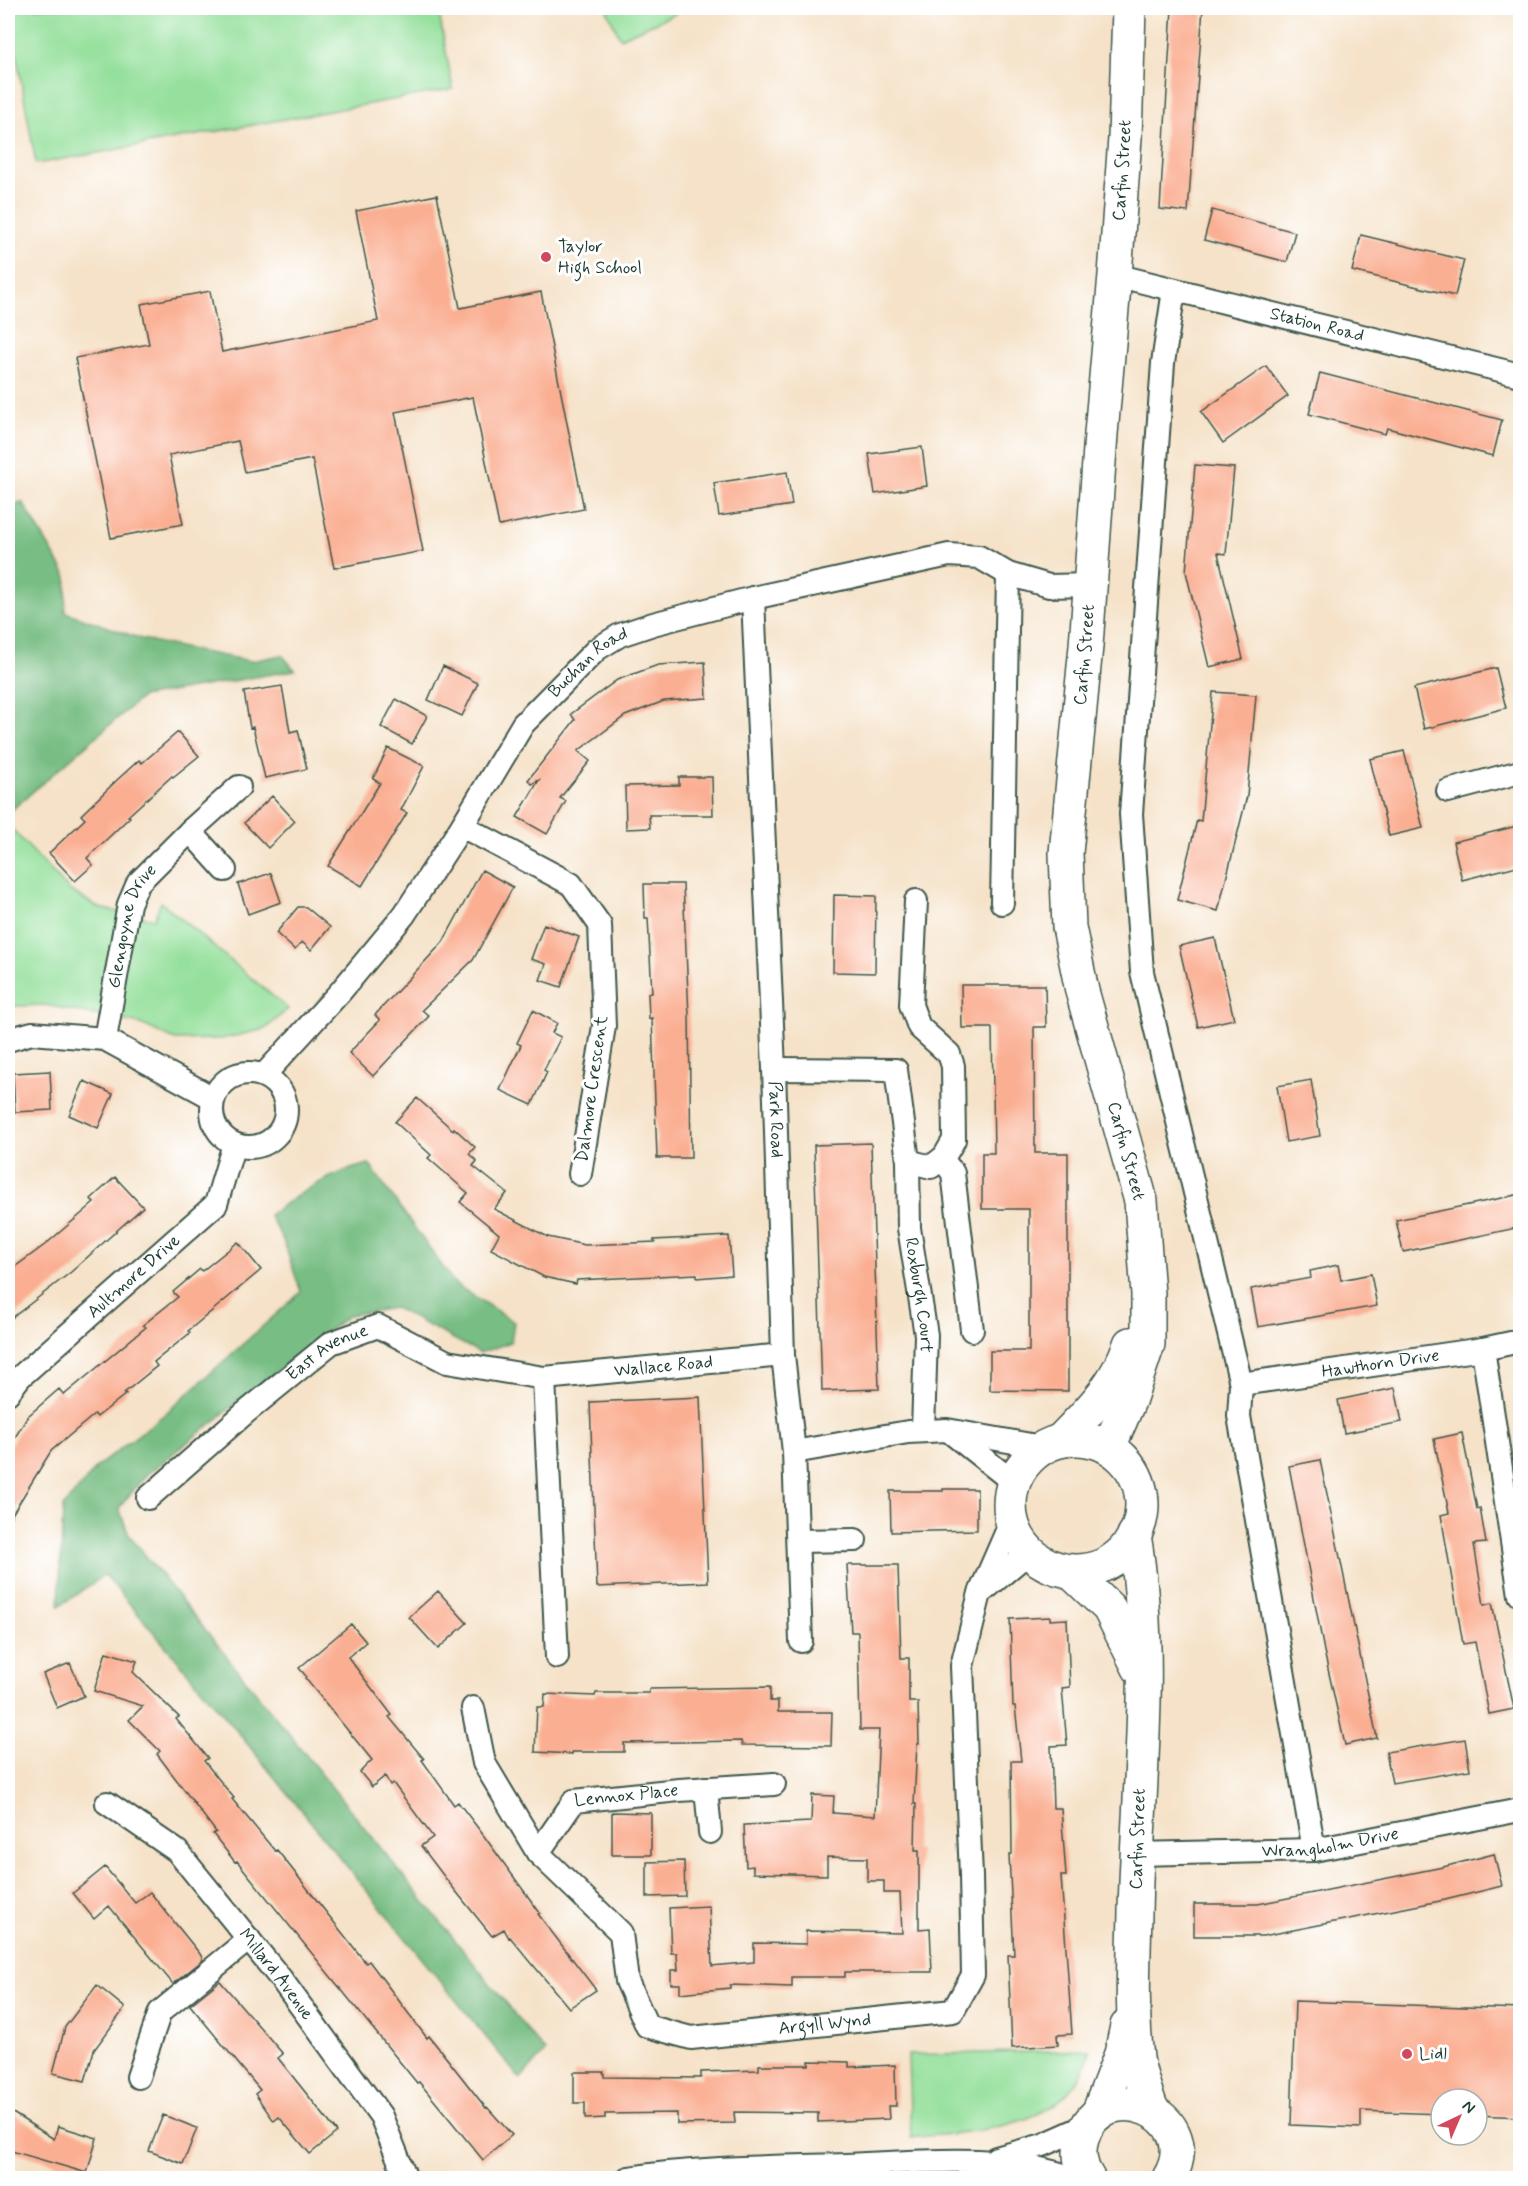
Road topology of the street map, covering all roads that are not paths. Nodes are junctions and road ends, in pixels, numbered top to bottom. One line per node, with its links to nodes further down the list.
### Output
1 (1129, 8): 2 (main road, Carfin Street)
2 (1115, 275): 3 (street, Station Road); 6 (main road, Carfin Street)
3 (1174, 290): 4 (street, Station Road); 31 (street)
4 (1521, 375)
5 (1008, 574): 6 (street, Buchan Road); 7 (street, Buchan Road); 15 (street)
6 (1089, 585): 25 (main road, Carfin Street)
7 (753, 598): 11 (street, Buchan Road); 18 (street, Park Road)
8 (1521, 772): 10 (street)
9 (239, 787): 12 (street, Glengoyne Drive)
10 (1449, 791)
11 (462, 826): 19 (street, Buchan Road); 24 (street, Dalmore Crescent)
12 (190, 831): 13 (street); 16 (street, Glengoyne Drive)
13 (225, 870)
14 (916, 901): 22 (street)
15 (1002, 903)
16 (105, 1039): 17 (street); 20 (street)
17 (8, 1040)
18 (774, 1070): 23 (street, Roxburgh Court); 29 (street, Park Road)
19 (264, 1075): 20 (street); 21 (street)
20 (213, 1098): 21 (street)
21 (234, 1144): 32 (street, Aultmore Drive)
22 (942, 1159): 23 (street); 26 (street)
23 (908, 1161): 34 (street, Roxburgh Court)
24 (580, 1174)
25 (1148, 1294): 35 (main road, Carfin Street); 36 (main road, Carfin Street)
26 (972, 1330)
27 (1521, 1341): 28 (street, Hawthorn Drive)
28 (1483, 1349): 31 (street, Hawthorn Drive); 47 (street)
29 (783, 1355): 30 (street, Wallace Road); 37 (street, Park Road)
30 (544, 1378): 39 (street, East Avenue); 49 (street)
31 (1241, 1384): 57 (street)
32 (8, 1393)
33 (947, 1430): 34 (street); 35 (street); 38 (street)
34 (923, 1431): 37 (street)
35 (1052, 1443): 36 (main road); 38 (main road)
36 (1109, 1447): 41 (main road)
37 (794, 1452): 43 (street, Park Road)
38 (1013, 1482): 40 (main road)
39 (148, 1498)
40 (1011, 1522): 44 (main road); 46 (street, Argyll Wynd)
41 (1134, 1535): 45 (main road); 50 (main road, Carfin Street)
42 (855, 1540): 43 (street)
43 (798, 1541): 48 (street, Park Road)
44 (1029, 1552): 45 (main road); 46 (street)
45 (1071, 1572): 50 (main road, Carfin Street)
46 (980, 1593): 58 (street, Argyll Wynd)
47 (1521, 1595)
48 (801, 1641)
49 (557, 1657)
50 (1144, 1680): 59 (main road, Carfin Street)
51 (473, 1707): 58 (street, Argyll Wynd)
52 (774, 1784): 53 (street, Lennox Place)
53 (706, 1788): 56 (street, Lennox Place); 58 (street, Lennox Place)
54 (108, 1803): 60 (street, Millard Avenue)
55 (1521, 1810): 57 (street, Wrangholm Drive)
56 (710, 1832)
57 (1314, 1850): 59 (street, Wrangholm Drive)
58 (538, 1853)
59 (1137, 1854): 61 (main road, Carfin Street)
60 (249, 1939): 62 (street); 67 (street, Millard Avenue)
61 (1133, 1998): 63 (main road, Carfin Street); 64 (main road, Carfin Street)
62 (138, 2077)
63 (1152, 2110): 64 (main road); 71 (main road)
64 (1093, 2120): 65 (street); 70 (main road, Carfin Street)
65 (989, 2160): 66 (street); 69 (street)
66 (781, 2173): 68 (street)
67 (406, 2178)
68 (628, 2178)
69 (1072, 2178)
70 (1088, 2178)
71 (1169, 2178)

